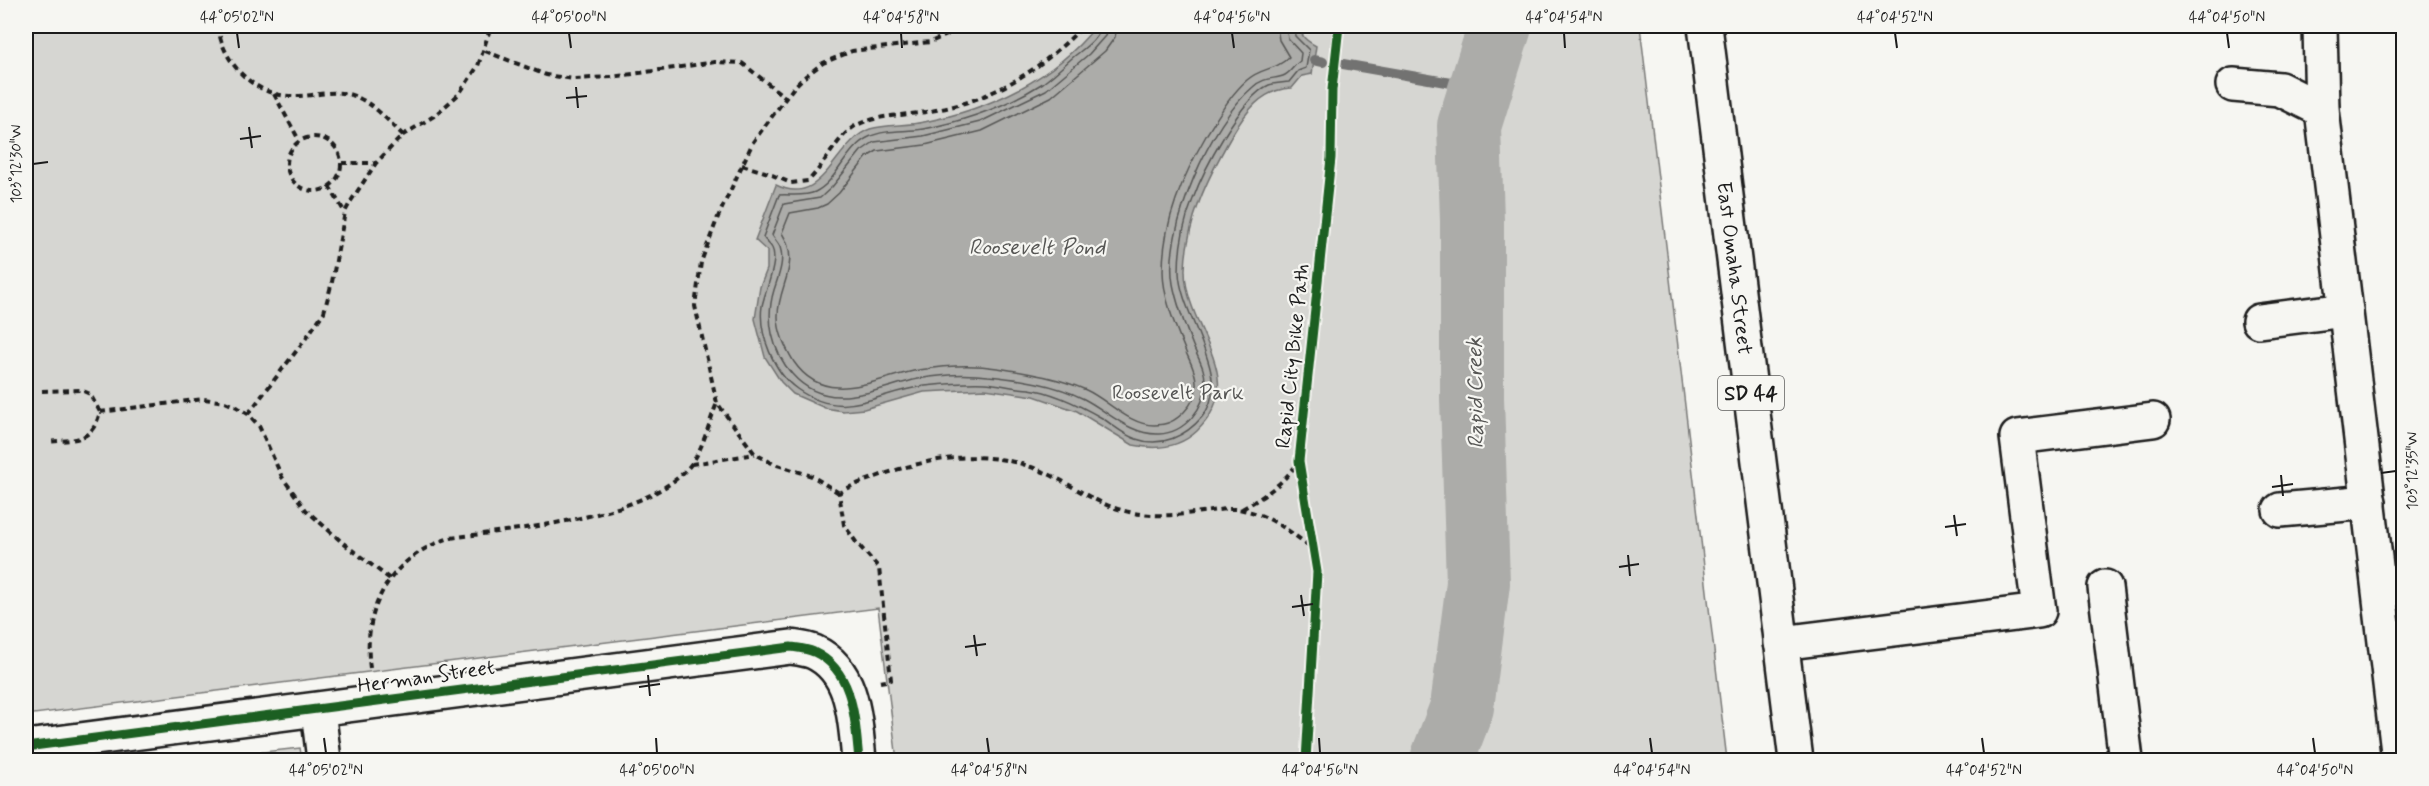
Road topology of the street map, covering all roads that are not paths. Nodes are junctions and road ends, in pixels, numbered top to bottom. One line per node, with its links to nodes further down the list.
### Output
1 (1705, 26): 11 (street, East Omaha Street / SD 44)
2 (2320, 26): 4 (street)
3 (2233, 85): 4 (street)
4 (2322, 110): 5 (street)
5 (2346, 310): 6 (street); 8 (street)
6 (2259, 321)
7 (2153, 420): 11 (street)
8 (2369, 502): 9 (street); 18 (street)
9 (2280, 510)
10 (2105, 587): 17 (street)
11 (1781, 643): 16 (street, East Omaha Street / SD 44)
12 (318, 710): 13 (street, Herman Street); 14 (street); 15 (street, Herman Street)
13 (26, 747)
14 (324, 760)
15 (860, 760)
16 (1796, 760)
17 (2126, 760)
18 (2399, 760)

